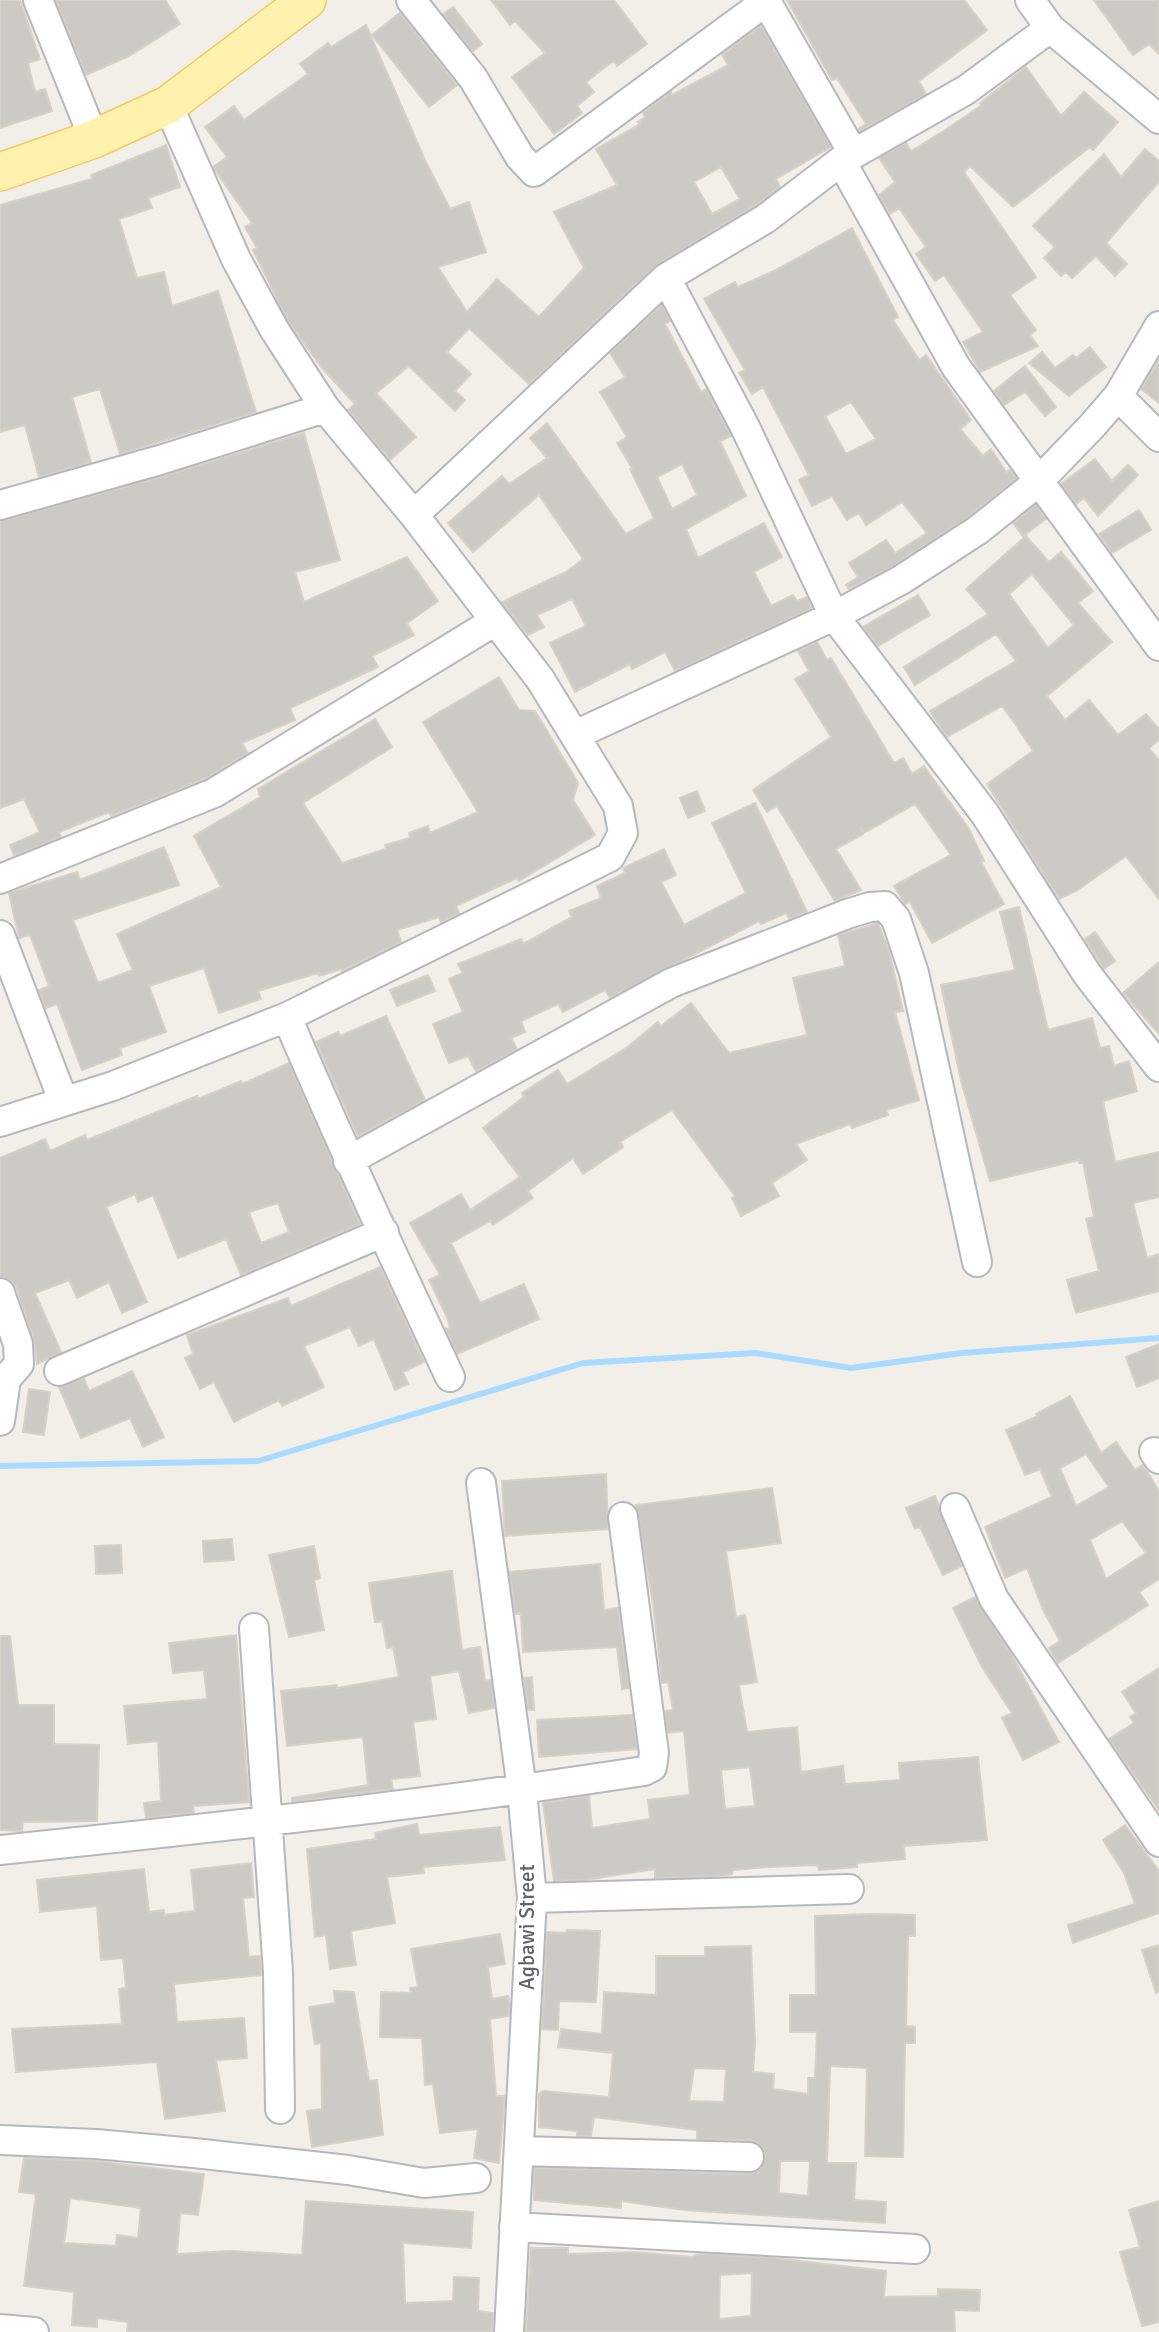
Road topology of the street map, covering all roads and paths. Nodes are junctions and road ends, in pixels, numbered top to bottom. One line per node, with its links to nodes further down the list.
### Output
1 (38, 0): 9 (street)
2 (307, 0): 7 (main road)
3 (411, 0): 5 (street)
4 (1030, 0): 6 (street)
5 (767, 1): 10 (street)
6 (1050, 28): 8 (street); 10 (street)
7 (168, 106): 9 (main road); 15 (street)
8 (1159, 119)
9 (94, 139): 11 (main road)
10 (847, 157): 12 (street); 17 (street)
11 (0, 173)
12 (666, 278): 19 (street); 20 (street)
13 (1159, 326): 14 (street)
14 (1118, 396): 16 (street); 17 (street)
15 (325, 408): 18 (street); 19 (street)
16 (1159, 437)
17 (1038, 482): 20 (street); 22 (street)
18 (0, 505)
19 (414, 515): 21 (street)
20 (834, 616): 23 (street); 27 (street)
21 (495, 621): 23 (street); 24 (street)
22 (1159, 646)
23 (575, 734): 26 (street)
24 (0, 879)
25 (0, 935): 28 (street)
26 (287, 1017): 28 (street); 30 (street)
27 (1159, 1067)
28 (62, 1100): 29 (street)
29 (0, 1122)
30 (348, 1161): 31 (street); 32 (street)
31 (384, 1232): 34 (street); 35 (street)
32 (978, 1262)
33 (0, 1293): 36 (street)
34 (59, 1371)
35 (450, 1377)
36 (0, 1421)
37 (481, 1483): 41 (street, Agbawi Street)
38 (954, 1508): 43 (street)
39 (623, 1517): 41 (street)
40 (254, 1628): 42 (street)
41 (522, 1790): 42 (street); 46 (street, Agbawi Street)
42 (269, 1822): 44 (street); 47 (street)
43 (1159, 1842)
44 (0, 1850)
45 (849, 1889): 46 (street)
46 (532, 1898): 49 (street, Agbawi Street)
47 (280, 2109)
48 (0, 2140): 51 (street)
49 (519, 2151): 50 (street); 52 (street, Agbawi Street)
50 (750, 2157)
51 (476, 2178)
52 (514, 2227): 53 (street); 56 (street, Agbawi Street)
53 (915, 2249)
54 (0, 2329): 55 (street)
55 (34, 2332)
56 (509, 2332)

